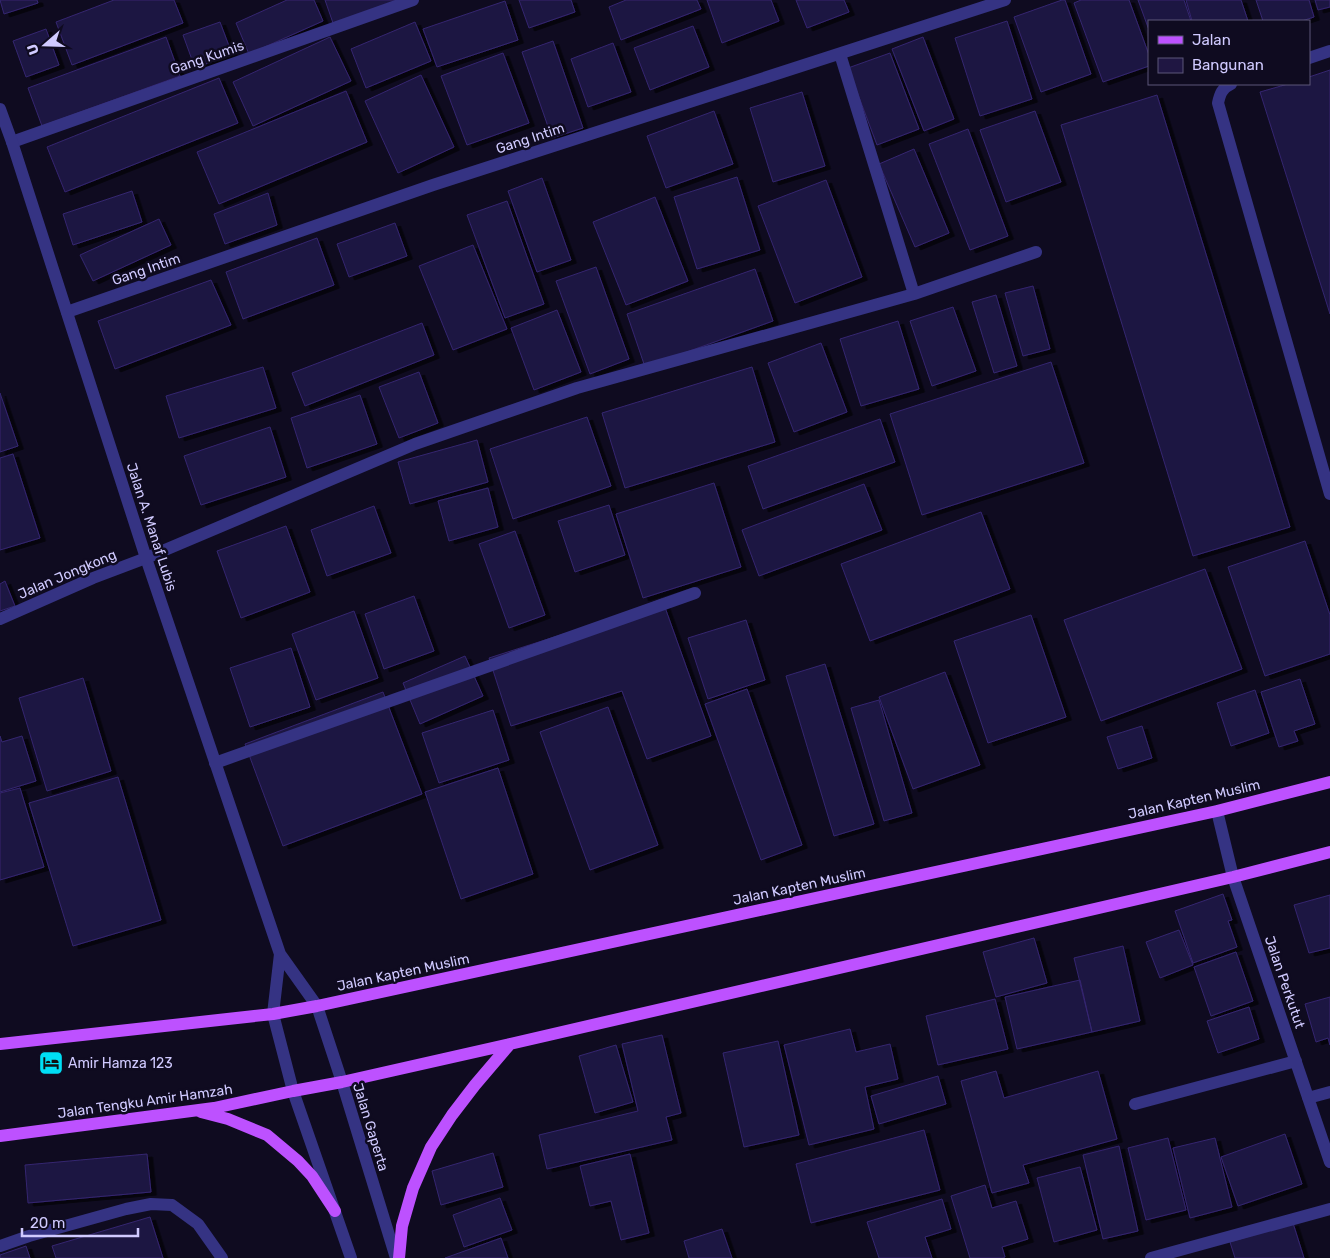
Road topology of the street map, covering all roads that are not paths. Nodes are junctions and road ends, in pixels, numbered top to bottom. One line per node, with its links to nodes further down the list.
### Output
1 (413, 0): 8 (street, Gang Kumis)
2 (1005, 0): 4 (street, Gang Intim)
3 (1330, 52): 5 (street)
4 (840, 54): 10 (street); 11 (street, Gang Intim)
5 (1310, 58)
6 (1229, 85): 12 (street)
7 (0, 109): 8 (street, Jalan A. Manaf Lubis)
8 (12, 142): 11 (street, Jalan A. Manaf Lubis)
9 (1036, 252): 10 (street, Jalan Jongkong)
10 (914, 294): 13 (street, Jalan Jongkong)
11 (67, 312): 13 (street, Jalan A. Manaf Lubis)
12 (1330, 494)
13 (146, 558): 15 (street, Jalan Jongkong); 16 (street, Jalan A. Manaf Lubis)
14 (695, 593): 16 (street)
15 (0, 619)
16 (215, 763): 21 (street, Jalan A. Manaf Lubis)
17 (1330, 782): 18 (main road, Jalan Kapten Muslim)
18 (1217, 811): 20 (street, Jalan Perkutut); 22 (main road, Jalan Kapten Muslim)
19 (1330, 852): 20 (main road)
20 (1233, 876): 25 (main road); 26 (street, Jalan Perkutut)
21 (280, 954): 22 (street, Jalan A. Manaf Lubis); 23 (street, Jalan A. Manaf Lubis)
22 (317, 1006): 23 (main road, Jalan Kapten Muslim); 27 (street, Jalan Gaperta)
23 (273, 1014): 24 (main road); 28 (street)
24 (0, 1044)
25 (510, 1044): 27 (main road); 40 (main road)
26 (1296, 1061): 30 (street, Jalan Perkutut); 31 (street)
27 (342, 1082): 28 (main road); 40 (street, Jalan Gaperta)
28 (293, 1091): 32 (main road, Jalan Tengku Amir Hamzah); 36 (street)
29 (1330, 1092): 30 (street)
30 (1308, 1098): 34 (street, Jalan Perkutut)
31 (1135, 1104)
32 (195, 1110): 33 (main road, Jalan Tengku Amir Hamzah); 36 (main road)
33 (0, 1136)
34 (1330, 1162)
35 (1330, 1209): 41 (street)
36 (335, 1211): 39 (street)
37 (0, 1246): 38 (street)
38 (222, 1258)
39 (351, 1258)
40 (397, 1258)
41 (1152, 1258)

